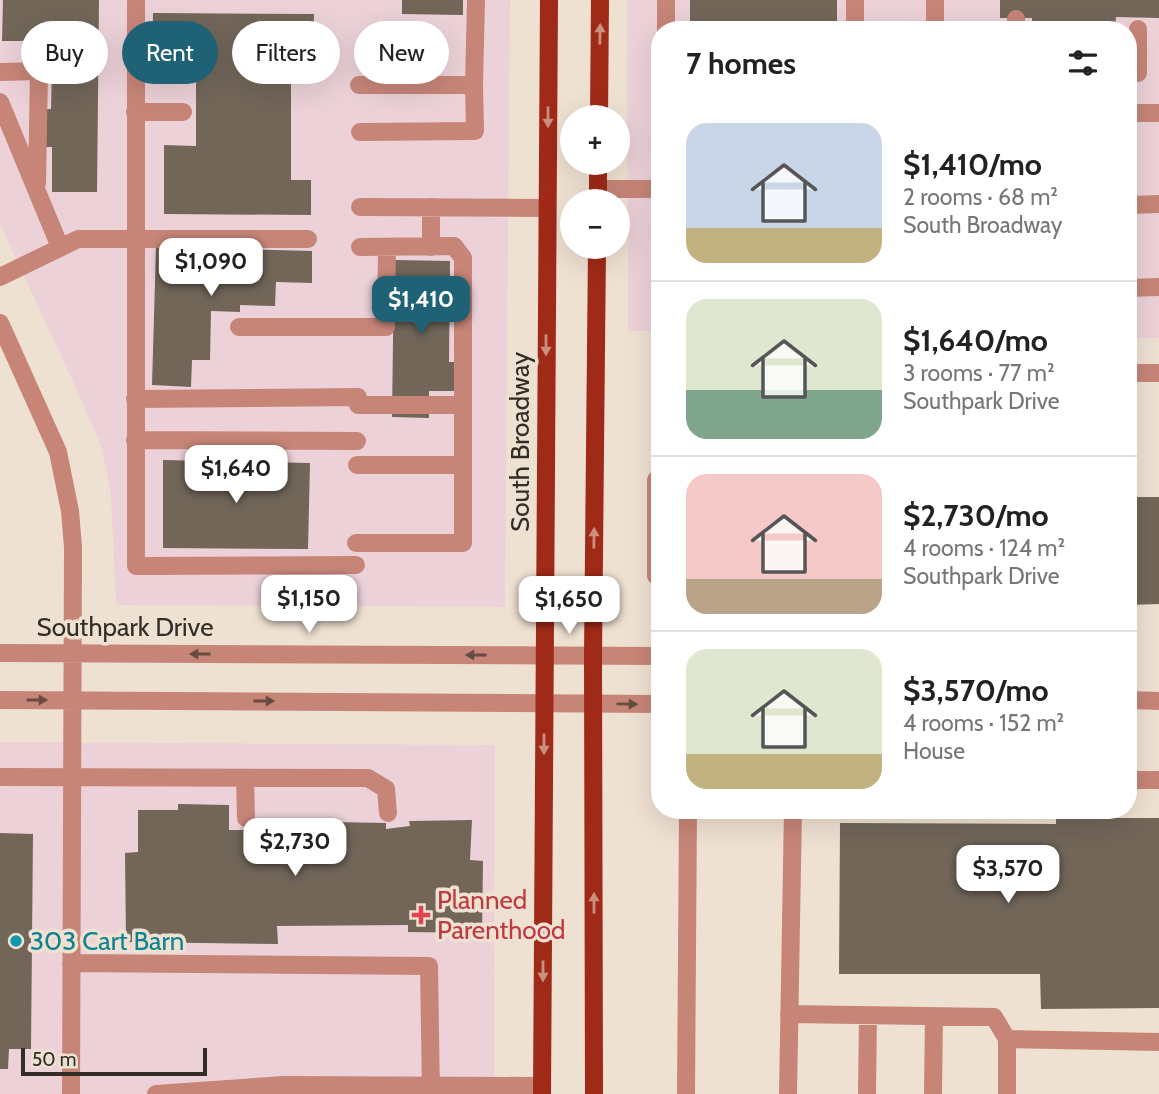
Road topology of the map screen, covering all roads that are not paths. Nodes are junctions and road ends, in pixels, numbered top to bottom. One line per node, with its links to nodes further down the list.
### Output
1 (135, 0): 18 (street)
2 (476, 0): 15 (street)
3 (549, 0): 30 (main road, South Broadway, one-way to 30)
4 (600, 0): 17 (main road, one-way to 4)
5 (666, 0): 8 (street)
6 (855, 0): 9 (street)
7 (935, 0): 10 (street)
8 (666, 21)
9 (855, 21)
10 (935, 21)
11 (1138, 29): 13 (street)
12 (0, 72): 23 (street)
13 (1137, 73)
14 (359, 85): 15 (street)
15 (474, 85): 22 (street)
16 (0, 102): 23 (street)
17 (599, 105)
18 (135, 112): 19 (street); 31 (street)
19 (183, 112)
20 (1137, 113): 21 (street)
21 (1159, 113)
22 (360, 132)
23 (37, 190): 33 (street)
24 (651, 190): 25 (street)
25 (630, 192)
26 (1159, 204): 27 (street)
27 (1137, 205)
28 (360, 207): 29 (street)
29 (431, 207): 30 (street); 36 (street)
30 (547, 208): 55 (main road, South Broadway, one-way to 55)
31 (135, 239): 32 (street); 33 (street); 45 (street)
32 (308, 239)
33 (60, 247): 38 (street)
34 (360, 247): 35 (street)
35 (387, 247): 36 (street); 42 (street)
36 (431, 247): 46 (street)
37 (597, 259): 56 (main road, one-way to 37)
38 (0, 277)
39 (1159, 287): 40 (street)
40 (1137, 288)
41 (0, 323): 54 (street)
42 (240, 327)
43 (1137, 373): 44 (street)
44 (1159, 373)
45 (135, 399): 46 (street); 47 (street)
46 (463, 405): 50 (street)
47 (135, 440): 48 (street); 52 (street)
48 (357, 441)
49 (357, 465): 50 (street)
50 (463, 465): 51 (street)
51 (356, 543)
52 (356, 565)
53 (0, 653): 54 (street, Southpark Drive)
54 (73, 653): 55 (street, Southpark Drive, one-way to 54); 59 (street)
55 (545, 655): 56 (street, Southpark Drive); 62 (main road, South Broadway)
56 (593, 656): 57 (street, Southpark Drive); 63 (main road)
57 (651, 656)
58 (0, 700): 59 (street, one-way to 59)
59 (73, 700): 62 (street, one-way to 62); 66 (street)
60 (1137, 700): 61 (street)
61 (1159, 701)
62 (544, 703): 63 (street); 82 (main road, South Broadway, one-way to 82)
63 (593, 704): 64 (street, one-way to 64); 85 (main road, one-way to 63)
64 (651, 704)
65 (0, 777): 66 (street)
66 (72, 778): 67 (street); 74 (street)
67 (245, 778): 70 (street); 71 (street)
68 (1137, 780): 69 (street)
69 (1159, 780)
70 (388, 813)
71 (246, 818)
72 (688, 819): 86 (street)
73 (793, 819): 75 (street)
74 (71, 963): 81 (street); 83 (street)
75 (789, 1014): 76 (street); 87 (street)
76 (868, 1015): 77 (street); 88 (street)
77 (934, 1016): 78 (street); 89 (street)
78 (1007, 1039): 79 (street); 90 (street)
79 (1159, 1042)
80 (284, 1089): 81 (street); 84 (street)
81 (431, 1089): 82 (street)
82 (542, 1090)
83 (71, 1094)
84 (156, 1094)
85 (594, 1094)
86 (686, 1094)
87 (788, 1094)
88 (867, 1094)
89 (933, 1094)
90 (1007, 1094)

